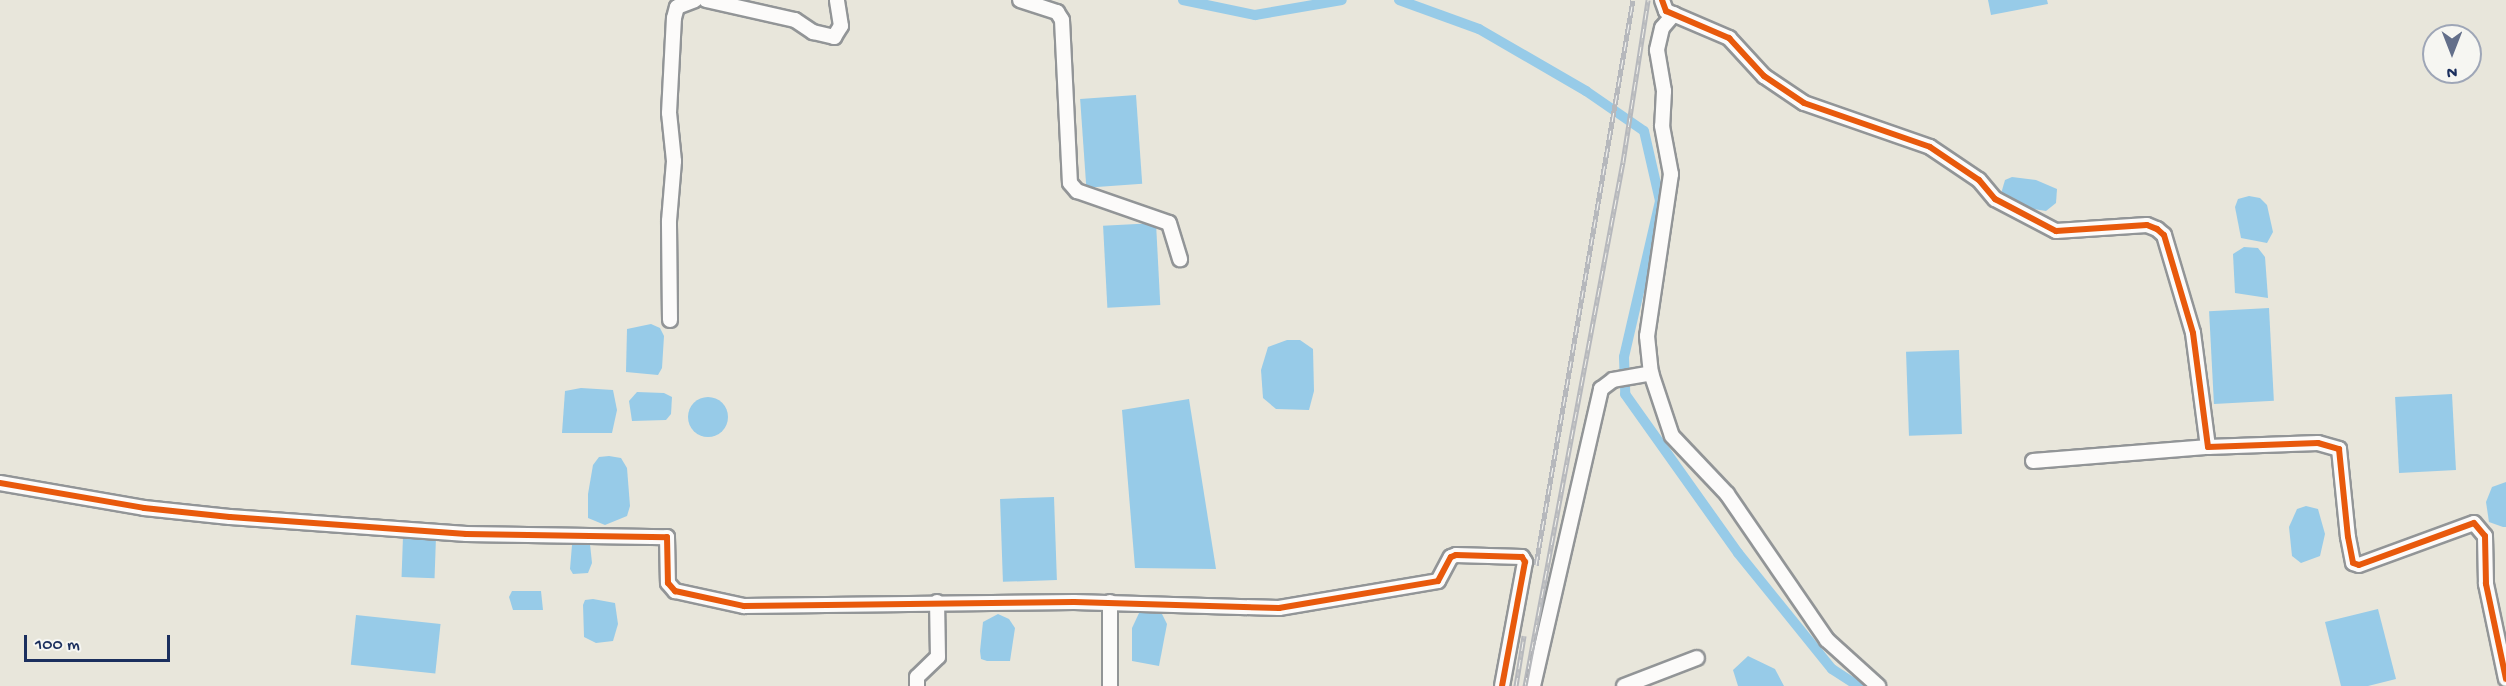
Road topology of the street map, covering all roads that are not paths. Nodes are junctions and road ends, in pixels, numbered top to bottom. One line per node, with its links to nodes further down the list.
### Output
1 (695, 0): 8 (street)
2 (706, 0): 3 (street)
3 (837, 0)
4 (1020, 0): 7 (street)
5 (1662, 0): 6 (street)
6 (1674, 14): 9 (street); 10 (street)
7 (1180, 259)
8 (670, 320)
9 (1651, 373): 20 (street); 22 (street)
10 (2208, 447): 11 (street); 16 (street)
11 (2032, 461)
12 (0, 483): 13 (street)
13 (937, 602): 14 (street); 17 (street)
14 (1110, 602): 18 (street); 19 (street)
15 (1697, 658): 21 (street)
16 (2505, 670)
17 (916, 686)
18 (1110, 686)
19 (1502, 686)
20 (1533, 686)
21 (1624, 686)
22 (1878, 686)

